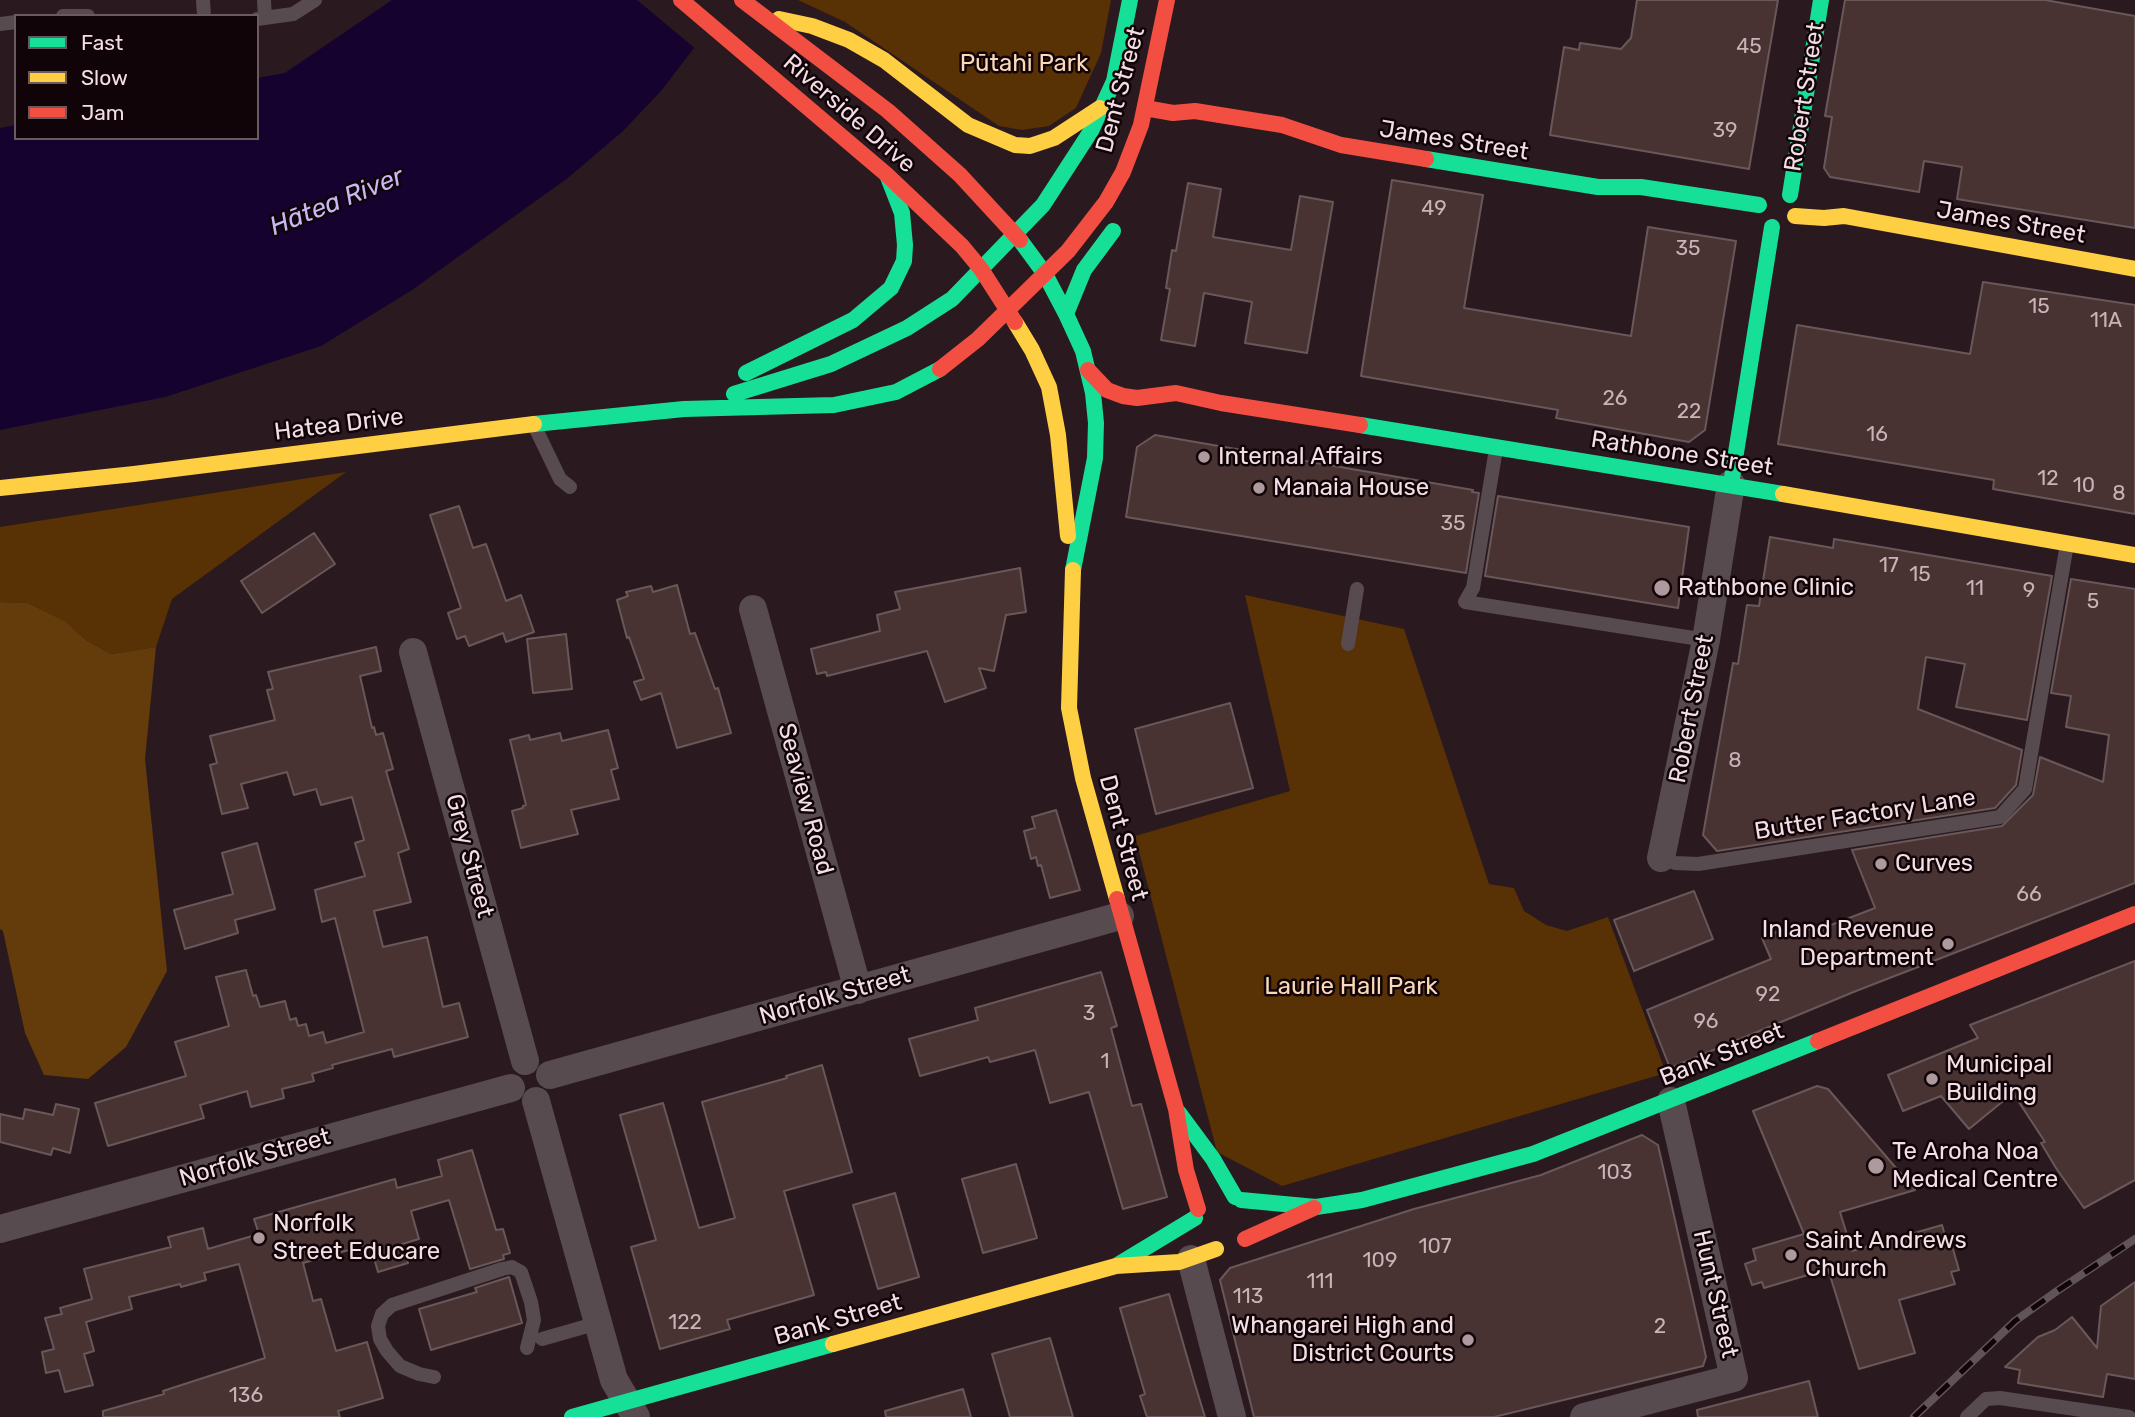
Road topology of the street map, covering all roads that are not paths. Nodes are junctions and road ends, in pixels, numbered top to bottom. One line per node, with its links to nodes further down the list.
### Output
1 (264, 0): 8 (lane)
2 (315, 0): 8 (lane)
3 (681, 0): 12 (main road, Riverside Drive)
4 (1130, 0): 9 (main road, Dent Street)
5 (1167, 0): 10 (main road, Dent Street)
6 (1821, 0): 13 (main road, Robert Street)
7 (753, 9): 9 (main road); 18 (main road, Riverside Drive)
8 (261, 18)
9 (1102, 107): 18 (main road, Dent Street)
10 (1145, 108): 11 (main road); 14 (main road, James Street); 21 (main road, Dent Street)
11 (1150, 145)
12 (886, 174): 19 (main road, Riverside Drive); 26 (main road)
13 (1790, 195): 14 (main road); 16 (main road)
14 (1766, 196): 17 (main road)
15 (1124, 215): 23 (main road)
16 (1795, 216): 17 (main road); 20 (main road, James Street)
17 (1772, 228): 32 (main road, Robert Street)
18 (1016, 235): 19 (main road, Dent Street); 21 (main road, Riverside Drive)
19 (981, 269): 22 (main road, Riverside Drive); 26 (main road, Hatea Drive)
20 (2135, 269)
21 (1045, 274): 22 (main road, Hatea Drive); 23 (main road, Dent Street)
22 (1009, 310): 26 (main road, Hatea Drive); 37 (main road, Dent Street)
23 (1066, 314): 24 (main road, Dent Street)
24 (1088, 370): 25 (main road, Rathbone Street); 30 (main road, Dent Street)
25 (1221, 403): 27 (main road, Rathbone Street); 31 (main road, Rathbone Street)
26 (684, 409): 28 (main road, Hatea Drive)
27 (1172, 411)
28 (534, 424): 33 (lane); 34 (main road, Hatea Drive)
29 (1112, 435): 30 (main road)
30 (1095, 447): 37 (main road, Dent Street)
31 (1496, 447): 32 (main road, Rathbone Street); 40 (lane)
32 (1731, 484): 35 (main road, Rathbone Street); 40 (street, Robert Street)
33 (570, 487)
34 (0, 488)
35 (2067, 542): 36 (main road, Rathbone Street); 43 (lane, Butter Factory Lane)
36 (2135, 555)
37 (1073, 573): 45 (main road, Dent Street)
38 (1357, 589): 41 (lane)
39 (753, 610): 46 (street, Seaview Road)
40 (1706, 640): 43 (street, Robert Street)
41 (1348, 644)
42 (413, 652): 47 (street, Grey Street)
43 (1661, 858)
44 (2135, 914): 51 (main road, Bank Street)
45 (1120, 916): 46 (street, Norfolk Street); 52 (main road, Dent Street)
46 (858, 990): 48 (street, Norfolk Street)
47 (525, 1061): 48 (street); 49 (street)
48 (550, 1075): 50 (street)
49 (510, 1088): 50 (street); 55 (street, Norfolk Street)
50 (536, 1101): 59 (street)
51 (1671, 1101): 54 (main road, Bank Street); 66 (street, Hunt Street)
52 (1176, 1108): 53 (main road, Dent Street); 56 (main road, Dent Street)
53 (1238, 1198): 54 (main road, Bank Street); 56 (main road); 57 (main road)
54 (1316, 1207): 57 (main road, Bank Street)
55 (0, 1228)
56 (1200, 1235): 57 (main road); 58 (main road, Bank Street); 58 (main road, Bank Street); 65 (street)
57 (1245, 1239)
58 (1116, 1266): 63 (main road, Bank Street)
59 (598, 1323): 60 (lane); 63 (street)
60 (542, 1339)
61 (527, 1348): 62 (lane)
62 (434, 1377)
63 (632, 1409): 64 (main road, Bank Street)
64 (572, 1417)
65 (1232, 1417)
66 (1584, 1417)
67 (1967, 1417): 68 (lane)
68 (2129, 1417)

